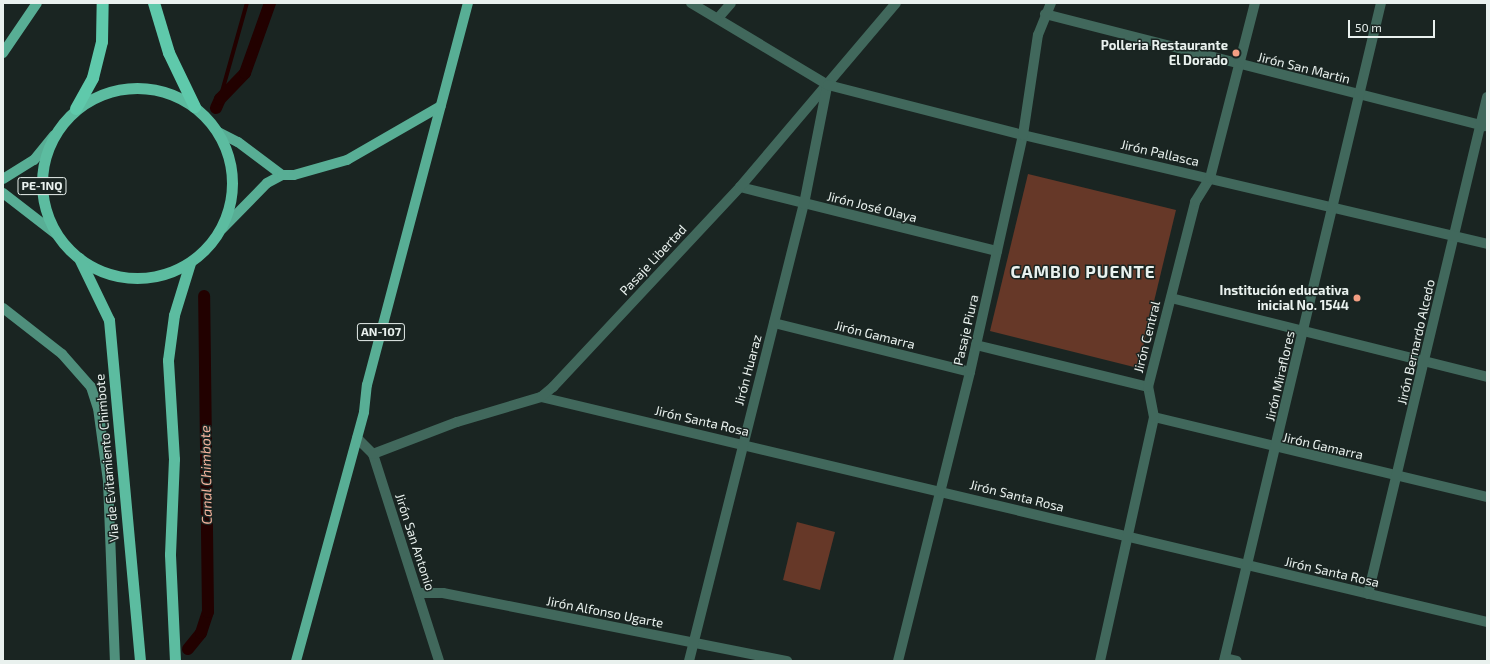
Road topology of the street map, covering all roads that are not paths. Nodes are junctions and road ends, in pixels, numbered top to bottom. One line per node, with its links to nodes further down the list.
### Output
1 (37, 3): 13 (main road)
2 (103, 3): 20 (highway, PE-1NQ)
3 (154, 3): 19 (highway, PE-1NQ)
4 (468, 3): 18 (main road, AN-107)
5 (691, 3): 12 (street, Jirón Pallasca)
6 (732, 3): 12 (street)
7 (896, 3): 15 (street, Pasaje Libertad)
8 (1051, 3): 11 (street, Pasaje Piura)
9 (1255, 3): 14 (street, Jirón Central)
10 (1381, 3): 16 (street, Jirón Miraflores)
11 (1045, 14): 14 (street, Jirón San Martin); 24 (street, Pasaje Piura)
12 (719, 17): 15 (street, Jirón Pallasca)
13 (3, 53)
14 (1240, 65): 16 (street, Jirón San Martin); 26 (street, Jirón Central)
15 (828, 85): 24 (street, Jirón Pallasca); 28 (street, Pasaje Libertad); 30 (street, Jirón Huaraz)
16 (1358, 95): 21 (street, Jirón San Martin); 31 (street, Jirón Miraflores)
17 (1487, 96): 21 (street, Jirón Bernardo Alcedo)
18 (441, 106): 25 (main road); 50 (main road, AN-107)
19 (195, 107): 20 (highway, PE-1NQ); 22 (highway, PE-1NQ)
20 (76, 109): 23 (highway, PE-1NQ)
21 (1484, 125): 34 (street, Jirón Bernardo Alcedo)
22 (218, 132): 25 (main road); 32 (highway, PE-1NQ)
23 (54, 135): 27 (main road); 33 (highway, PE-1NQ)
24 (1023, 135): 26 (street, Jirón Pallasca); 36 (street, Pasaje Piura)
25 (282, 176): 32 (main road)
26 (1210, 178): 31 (street, Jirón Pallasca); 39 (street, Jirón Central)
27 (3, 179)
28 (740, 187): 30 (street, Jirón José Olaya); 48 (street, Pasaje Libertad)
29 (3, 193): 33 (main road)
30 (804, 204): 36 (street, Jirón José Olaya); 41 (street, Jirón Huaraz)
31 (1333, 207): 34 (street, Jirón Pallasca); 42 (street, Jirón Miraflores)
32 (222, 229): 38 (highway, PE-1NQ)
33 (56, 234): 37 (highway, PE-1NQ)
34 (1455, 236): 35 (street, Jirón Pallasca); 44 (street, Jirón Bernardo Alcedo)
35 (1487, 244)
36 (997, 251): 43 (street, Pasaje Piura)
37 (79, 258): 38 (highway, PE-1NQ); 65 (highway, Via de Evitamiento Chimbote / PE-1NQ)
38 (190, 263): 66 (highway)
39 (1171, 298): 42 (street); 47 (street, Jirón Central)
40 (3, 308): 64 (main road)
41 (774, 323): 45 (street, Jirón Gamarra); 51 (street, Jirón Huaraz)
42 (1304, 332): 44 (street); 52 (street, Jirón Miraflores)
43 (976, 345): 45 (street, Pasaje Piura); 47 (street)
44 (1425, 362): 46 (street); 54 (street, Jirón Bernardo Alcedo)
45 (970, 372): 55 (street, Pasaje Piura)
46 (1487, 377)
47 (1148, 387): 49 (street, Jirón Central)
48 (541, 396): 51 (street, Jirón Santa Rosa); 53 (street, Pasaje Libertad)
49 (1154, 417): 52 (street, Jirón Gamarra); 57 (street, Jirón Central)
50 (357, 438): 53 (street, Jirón San Antonio); 67 (main road, AN-107)
51 (742, 443): 55 (street, Jirón Santa Rosa); 62 (street, Jirón Huaraz)
52 (1277, 448): 54 (street, Jirón Gamarra); 58 (street, Jirón Miraflores)
53 (373, 454): 59 (street, Jirón San Antonio)
54 (1398, 476): 56 (street, Jirón Gamarra); 60 (street, Jirón Bernardo Alcedo)
55 (942, 491): 57 (street, Jirón Santa Rosa); 71 (street, Pasaje Piura)
56 (1487, 497)
57 (1128, 536): 58 (street, Jirón Santa Rosa); 72 (street, Jirón Central)
58 (1248, 566): 60 (street, Jirón Santa Rosa); 63 (street, Jirón Miraflores)
59 (418, 592): 62 (street, Jirón Alfonso Ugarte); 68 (street, Jirón San Antonio)
60 (1368, 594): 61 (street, Jirón Santa Rosa)
61 (1487, 622)
62 (693, 643): 69 (street, Jirón Huaraz); 70 (street, Jirón Alfonso Ugarte)
63 (1225, 660): 73 (street)
64 (115, 661)
65 (140, 661)
66 (175, 661)
67 (296, 661)
68 (439, 661)
69 (689, 661)
70 (787, 661)
71 (898, 661)
72 (1100, 661)
73 (1237, 661)

